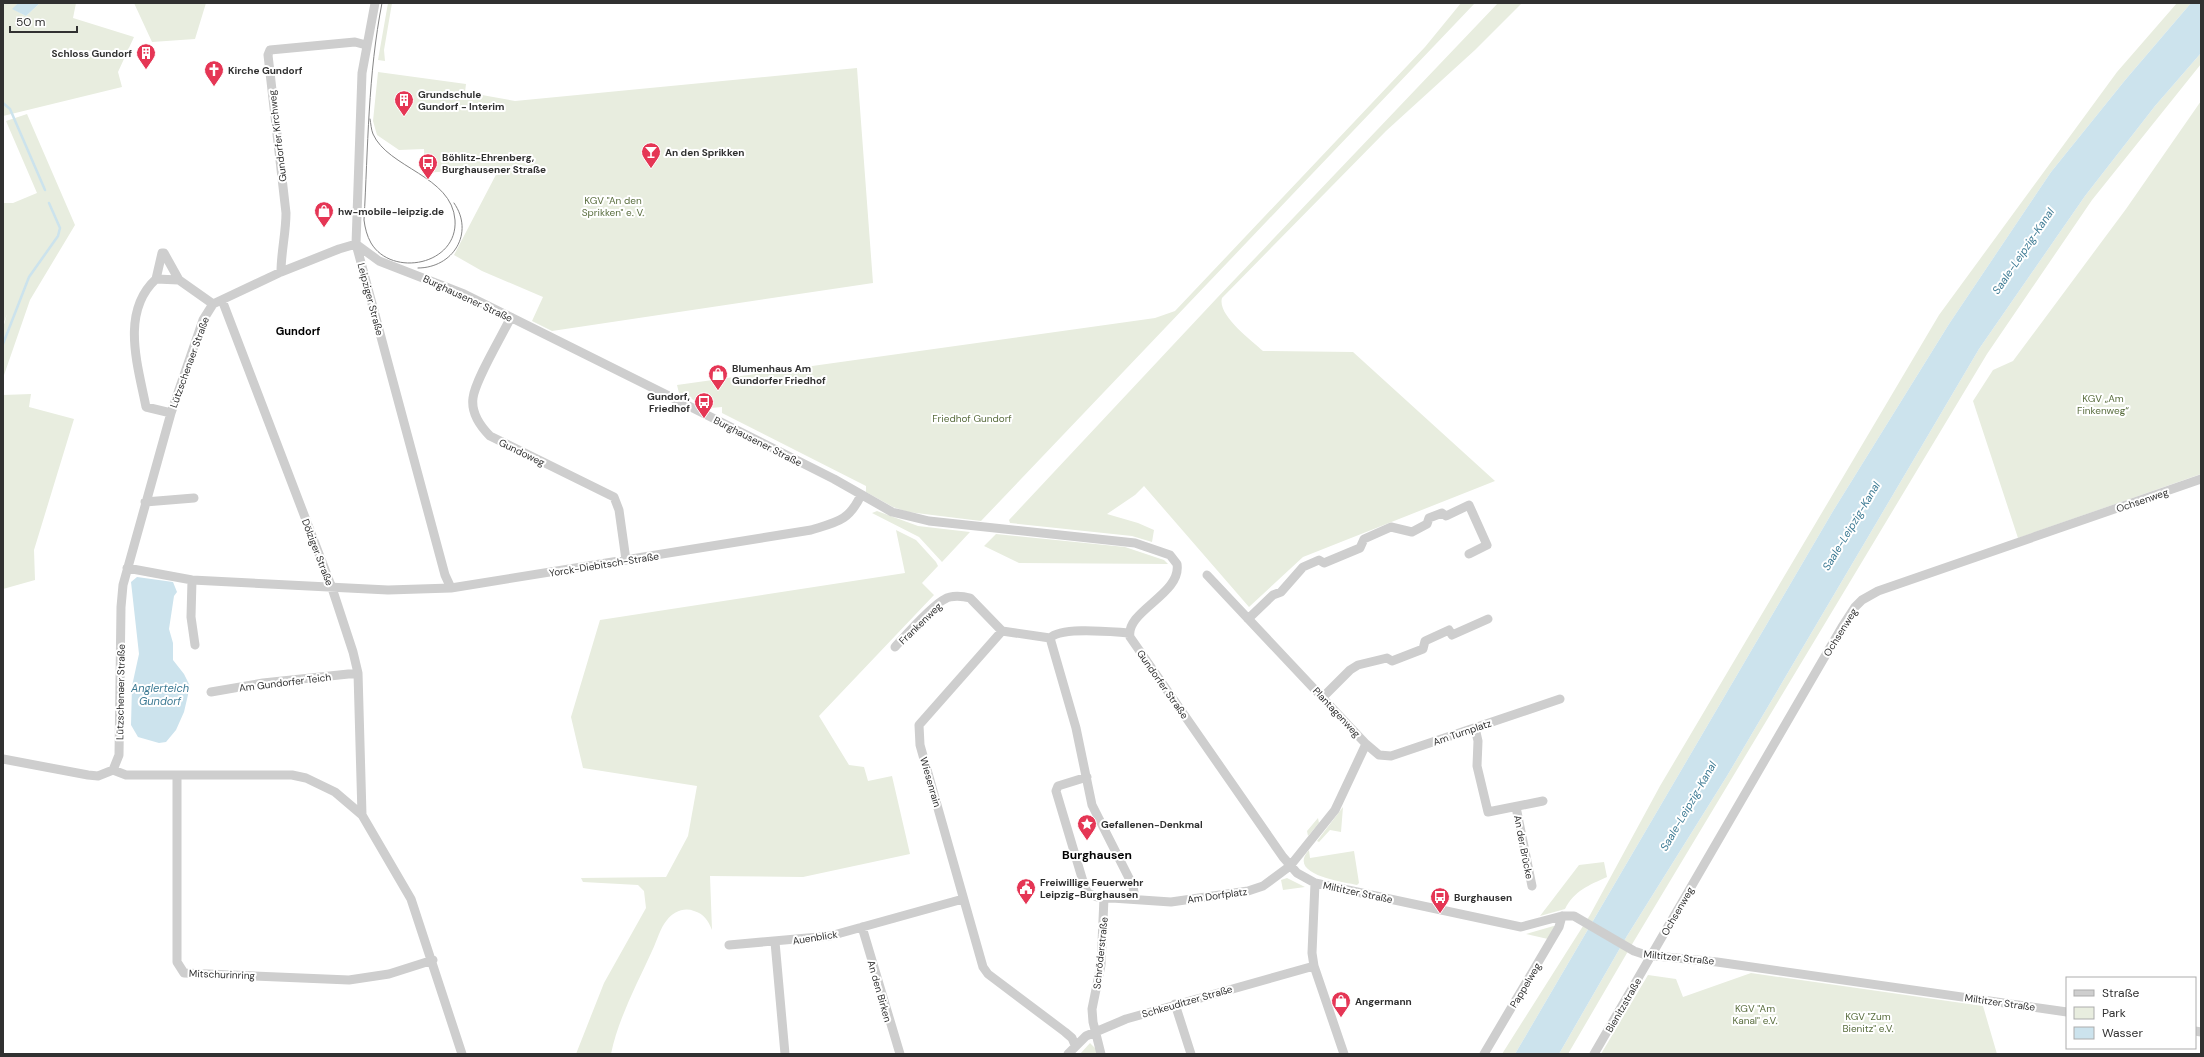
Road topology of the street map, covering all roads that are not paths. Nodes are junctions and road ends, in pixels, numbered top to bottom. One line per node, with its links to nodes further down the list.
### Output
1 (375, 3): 2 (street, Leipziger Straße)
2 (366, 45): 3 (street, Leipziger Straße); 4 (street, Gundorfer Kirchweg)
3 (356, 244): 4 (street); 8 (street, Burghausener Straße); 20 (street, Leipziger Straße)
4 (281, 272): 7 (street)
5 (156, 279): 6 (street); 6 (street); 9 (street)
6 (179, 280): 7 (street)
7 (217, 302): 9 (street, Lützschenaer Straße); 19 (street, Dölziger Straße)
8 (511, 318): 11 (street, Burghausener Straße); 15 (street, Gundoweg)
9 (171, 413): 13 (street, Lützschenaer Straße)
10 (2201, 479): 52 (street, Ochsenweg)
11 (861, 495): 15 (street, Yorck-Diebitsch-Straße); 24 (street, Burghausener Straße)
12 (194, 498): 13 (street)
13 (145, 502): 16 (street, Lützschenaer Straße)
14 (1469, 554): 21 (street)
15 (626, 560): 20 (street, Yorck-Diebitsch-Straße)
16 (127, 568): 18 (street); 35 (street, Lützschenaer Straße)
17 (1207, 575): 21 (street, Plantagenweg)
18 (192, 580): 19 (street); 26 (street)
19 (332, 588): 20 (street, Yorck-Diebitsch-Straße); 28 (street, Dölziger Straße)
20 (451, 588)
21 (1248, 619): 30 (street, Plantagenweg)
22 (1488, 619): 30 (street)
23 (1002, 631): 25 (street); 27 (street, Frankenweg); 46 (street, Wiesenrain)
24 (1130, 633): 25 (street); 41 (street, Gundorfer Straße)
25 (1050, 638): 37 (street)
26 (195, 645)
27 (895, 647)
28 (358, 673): 29 (street, Am Gundorfer Teich); 40 (street, Dölziger Straße)
29 (212, 692)
30 (1323, 697): 33 (street, Plantagenweg)
31 (1560, 699): 32 (street, Am Turnplatz)
32 (1475, 728): 33 (street, Am Turnplatz); 39 (street, An der Brücke)
33 (1366, 744): 41 (street, Plantagenweg)
34 (3, 759): 35 (street)
35 (113, 770): 36 (street)
36 (178, 775): 40 (street); 53 (street, Mitschurinring)
37 (1086, 777): 45 (street, Am Dorfplatz); 47 (street)
38 (1543, 801): 39 (street, An der Brücke)
39 (1516, 807): 44 (street, An der Brücke)
40 (362, 815): 53 (street)
41 (1290, 866): 42 (street, Gundorfer Straße); 47 (street, Am Dorfplatz)
42 (1304, 878): 43 (street, Miltitzer Straße)
43 (1315, 883): 48 (street, Miltitzer Straße); 54 (street)
44 (1532, 886)
45 (1104, 898): 47 (street, Am Dorfplatz); 57 (street, Schröderstraße)
46 (963, 899): 49 (street, Auenblick); 58 (street, Wiesenrain)
47 (1135, 899)
48 (1562, 916): 52 (street, Miltitzer Straße); 66 (street, Pappelweg)
49 (862, 927): 50 (street, Auenblick); 61 (street, An den Birken)
50 (775, 942): 51 (street, Auenblick); 60 (street)
51 (729, 945)
52 (1652, 956): 56 (street, Miltitzer Straße); 67 (street, Bienitzstraße)
53 (433, 960): 59 (street)
54 (1314, 966): 55 (street, Schkeuditzer Straße); 65 (street)
55 (1175, 1004): 57 (street, Schkeuditzer Straße); 64 (street)
56 (2066, 1012)
57 (1095, 1031): 58 (street, Schkeuditzer Straße); 63 (street, Schröderstraße)
58 (1075, 1045): 62 (street, Schkeuditzer Straße)
59 (462, 1054)
60 (785, 1054)
61 (900, 1054)
62 (1068, 1054)
63 (1101, 1054)
64 (1191, 1054)
65 (1344, 1054)
66 (1484, 1054)
67 (1594, 1054)

